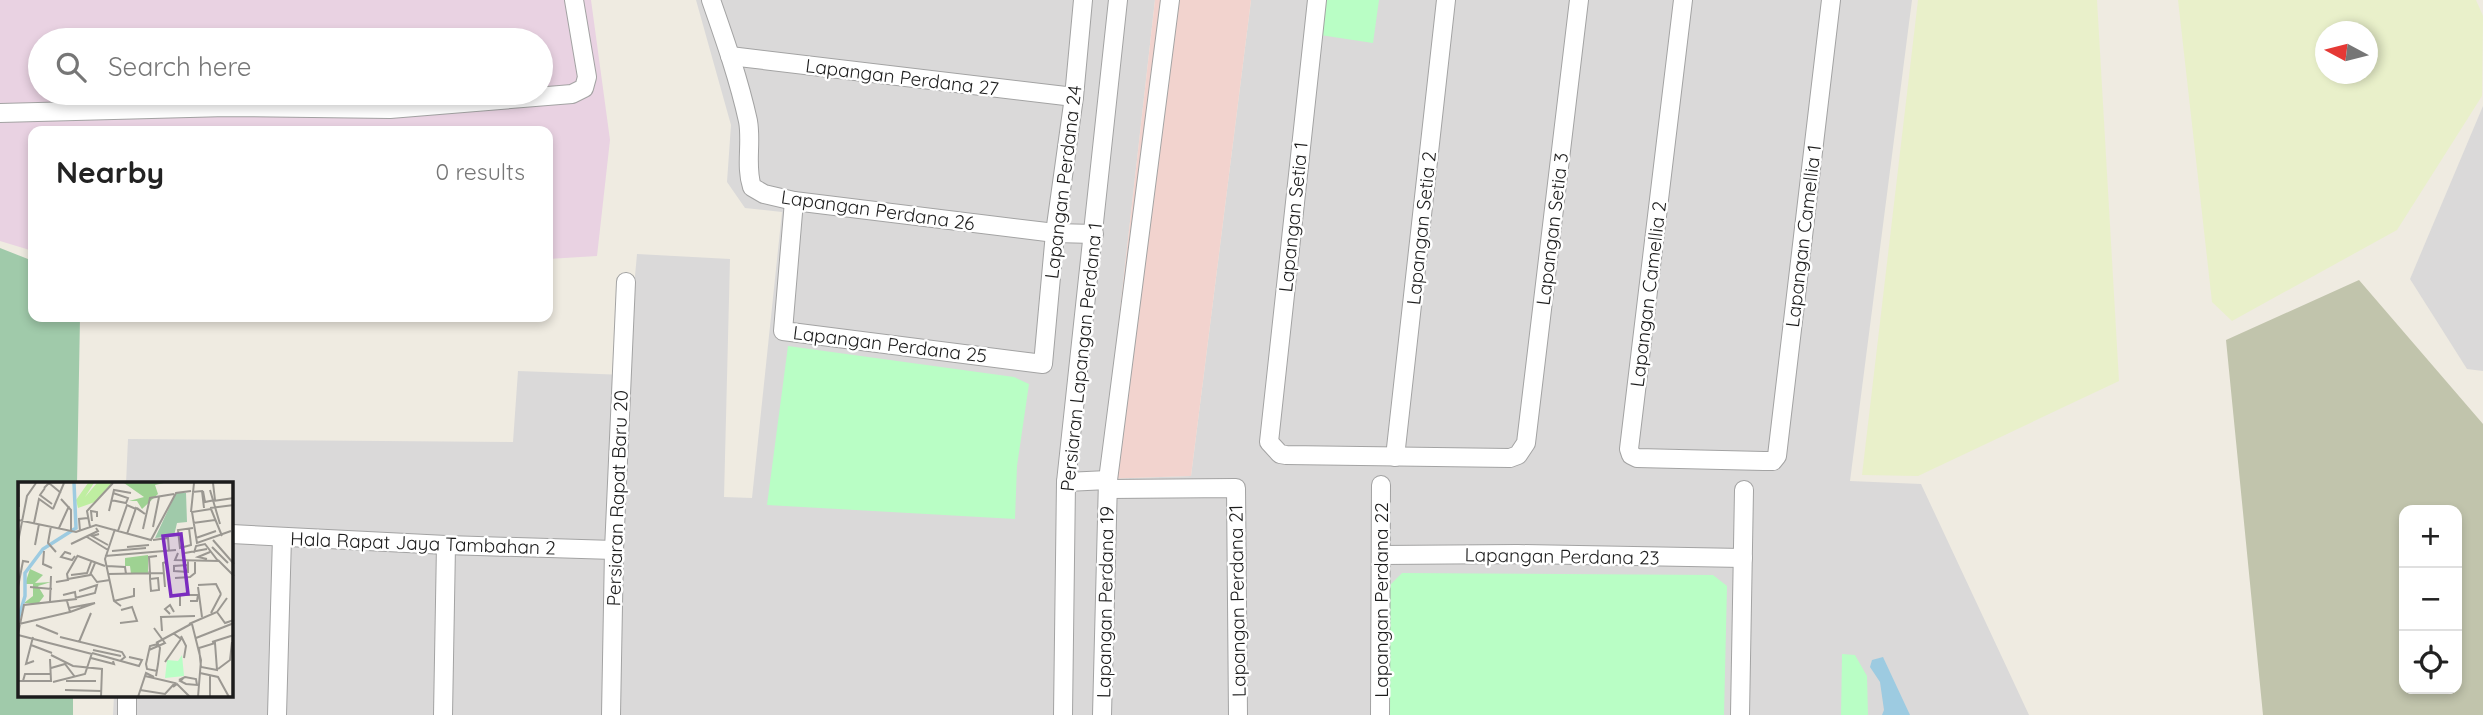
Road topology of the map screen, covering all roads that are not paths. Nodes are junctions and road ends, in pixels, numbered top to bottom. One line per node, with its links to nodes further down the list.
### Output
1 (574, 0): 12 (street)
2 (711, 0): 11 (street)
3 (1083, 0): 13 (street, Lapangan Perdana 24)
4 (1118, 0): 18 (street, Persiaran Lapangan Perdana 1)
5 (1170, 0): 24 (street, Lapangan Perdana 19)
6 (1317, 0): 21 (street, Lapangan Setia 1)
7 (1446, 0): 21 (street, Lapangan Setia 2)
8 (1579, 0): 21 (street, Lapangan Setia 3)
9 (1683, 0): 22 (street, Lapangan Camellia 2)
10 (1831, 0): 22 (street, Lapangan Camellia 1)
11 (730, 56): 13 (street, Lapangan Perdana 27); 16 (street, Lapangan Perdana 26)
12 (553, 95)
13 (1074, 97): 17 (street, Lapangan Perdana 24)
14 (429, 105): 15 (street)
15 (0, 113)
16 (794, 201): 17 (street, Lapangan Perdana 26); 20 (street, Lapangan Perdana 25)
17 (1055, 233): 18 (street, Lapangan Perdana 26); 20 (street, Lapangan Perdana 24)
18 (1094, 234): 23 (street, Persiaran Lapangan Perdana 1)
19 (626, 282): 30 (street, Persiaran Rapat Baru 20)
20 (1043, 364)
21 (1395, 457)
22 (1764, 461)
23 (1066, 481): 24 (street); 36 (street, Persiaran Lapangan Perdana 1)
24 (1108, 485): 37 (street, Lapangan Perdana 19); 38 (street, Lapangan Perdana 21)
25 (1381, 485): 31 (street, Lapangan Perdana 22)
26 (1744, 490): 32 (street)
27 (233, 534): 28 (street, Hala Rapat Jaya Tambahan 2)
28 (282, 537): 29 (street, Hala Rapat Jaya Tambahan 2); 33 (street)
29 (446, 545): 30 (street, Hala Rapat Jaya Tambahan 2); 34 (street)
30 (614, 550): 35 (street, Persiaran Rapat Baru 20)
31 (1381, 555): 32 (street, Lapangan Perdana 23); 39 (street, Lapangan Perdana 22)
32 (1743, 558): 40 (street)
33 (277, 715)
34 (443, 715)
35 (611, 715)
36 (1063, 715)
37 (1102, 715)
38 (1238, 715)
39 (1380, 715)
40 (1740, 715)

